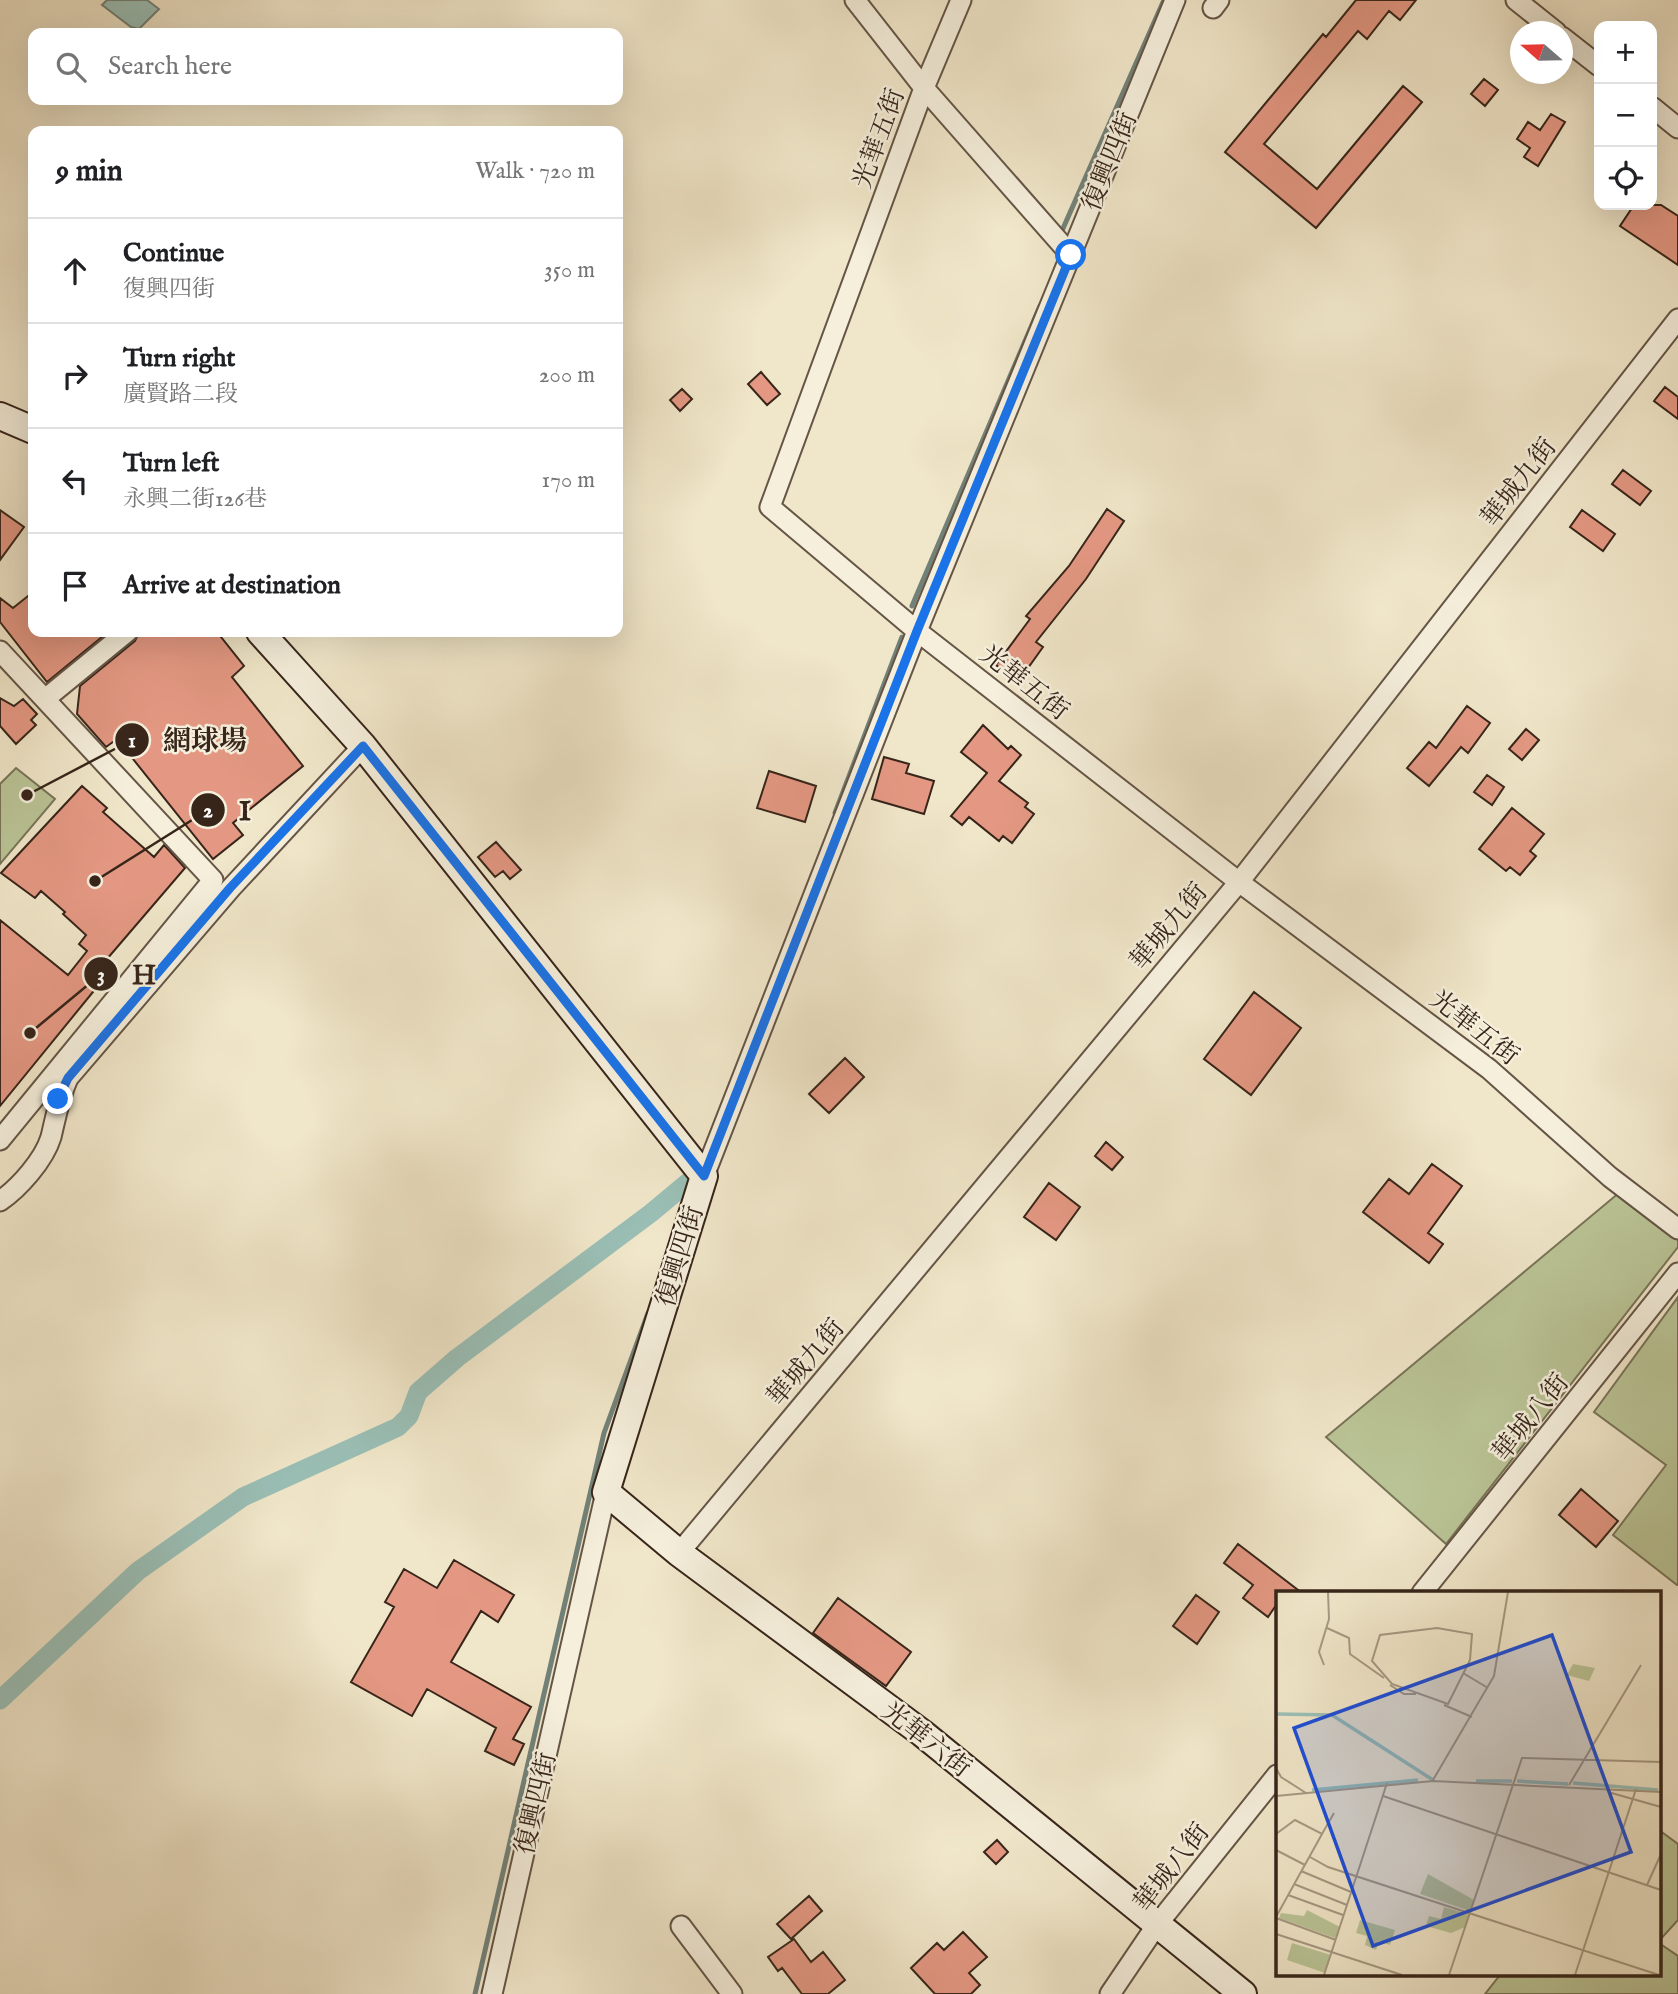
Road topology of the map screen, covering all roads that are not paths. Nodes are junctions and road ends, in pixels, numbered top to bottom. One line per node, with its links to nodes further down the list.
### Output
1 (855, 0): 8 (street)
2 (961, 0): 8 (street, 光華五街)
3 (1175, 0): 11 (street, 復興四街)
4 (1516, 0): 5 (street)
5 (1542, 21)
6 (1573, 45): 7 (street)
7 (1594, 62)
8 (924, 88): 11 (street); 15 (street, 光華五街)
9 (1657, 111): 10 (street)
10 (1678, 128)
11 (1071, 255): 15 (street, 復興四街)
12 (1678, 319): 21 (street, 華城九街)
13 (0, 416): 14 (street)
14 (28, 428)
15 (917, 631): 21 (street, 光華五街); 23 (street, 復興四街)
16 (121, 637): 19 (street)
17 (265, 637): 20 (street)
18 (0, 651): 19 (street)
19 (45, 699): 22 (street)
20 (363, 746): 23 (street); 24 (street)
21 (1239, 882): 25 (street, 光華五街); 28 (street, 華城九街)
22 (0, 1140)
23 (704, 1176): 27 (street, 復興四街)
24 (0, 1201)
25 (1678, 1229)
26 (1678, 1273): 29 (street, 華城八街)
27 (606, 1492): 28 (street, 光華六街); 33 (street, 復興四街)
28 (679, 1553): 31 (street, 光華六街)
29 (1424, 1591)
30 (1276, 1776): 31 (street, 華城八街)
31 (1156, 1926): 35 (street, 華城八街); 36 (street, 光華六街)
32 (681, 1927): 34 (street)
33 (492, 1994)
34 (732, 1994)
35 (1110, 1994)
36 (1243, 1994)

